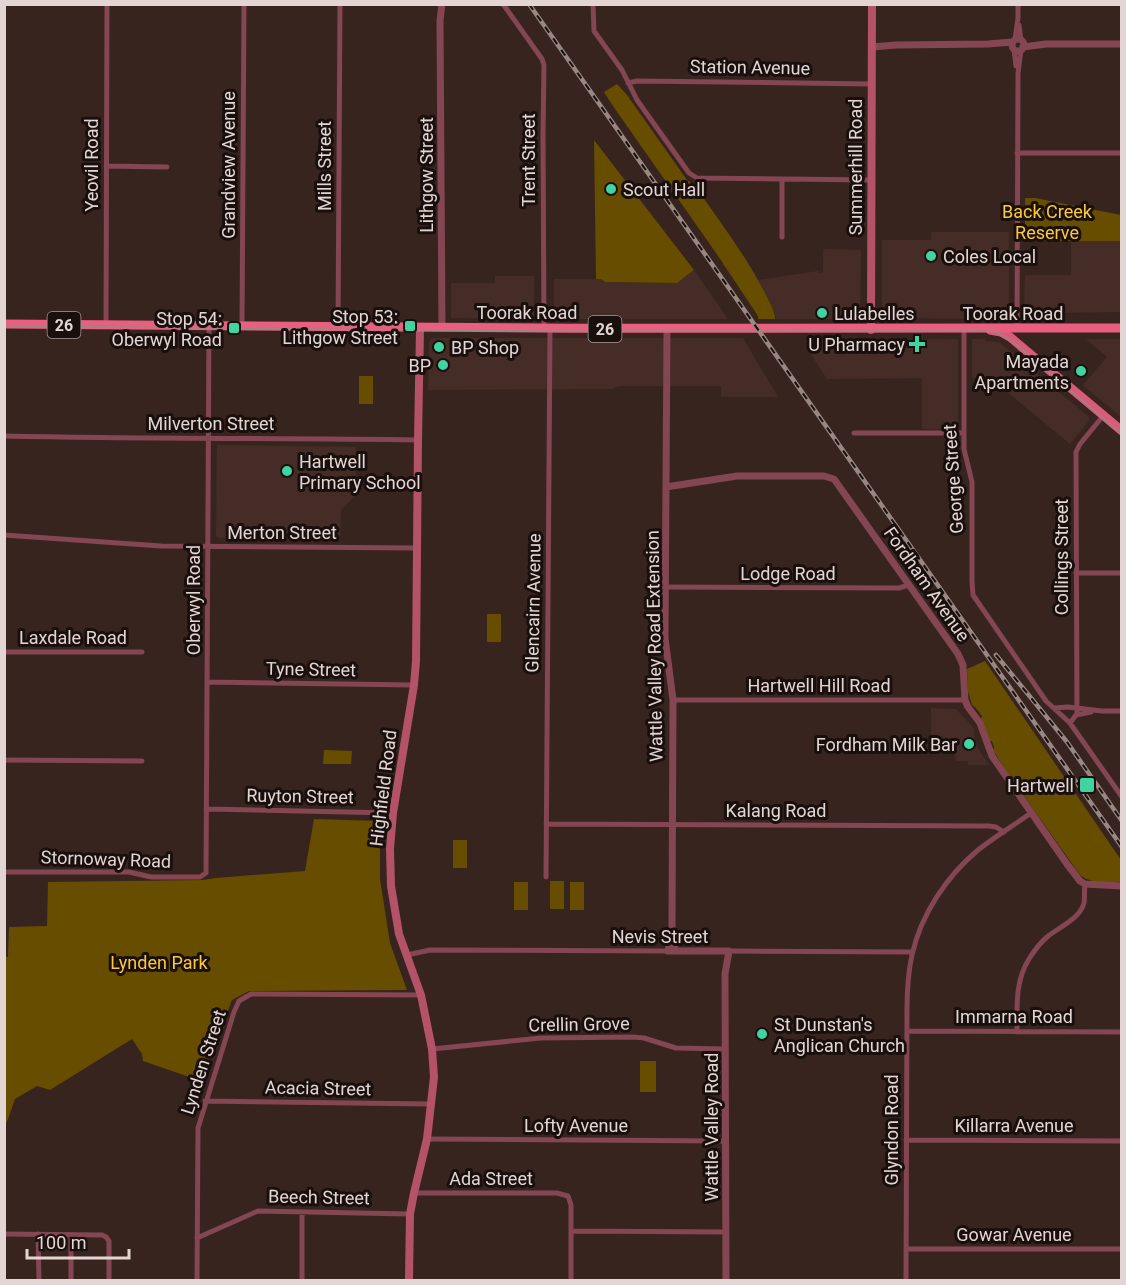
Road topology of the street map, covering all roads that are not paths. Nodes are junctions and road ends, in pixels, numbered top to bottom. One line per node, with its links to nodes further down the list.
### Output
1 (107, 4): 18 (street, Yeovil Road)
2 (244, 4): 26 (street, Grandview Avenue)
3 (340, 4): 27 (street, Mills Street)
4 (436, 4): 10 (street, Lithgow Street)
5 (442, 4): 10 (street, Lithgow Street)
6 (503, 4): 31 (street, Trent Street)
7 (593, 4): 14 (street)
8 (872, 4): 13 (main road, Summerhill Road)
9 (1018, 4): 11 (street)
10 (440, 21): 29 (street, Lithgow Street)
11 (1018, 44): 12 (street); 13 (street); 16 (street)
12 (1122, 44)
13 (872, 45): 15 (main road, Summerhill Road)
14 (628, 83): 15 (street, Station Avenue); 20 (street)
15 (872, 84): 21 (main road, Summerhill Road)
16 (1017, 153): 17 (street); 35 (street)
17 (1122, 153)
18 (106, 166): 19 (street); 24 (street, Yeovil Road)
19 (167, 167)
20 (782, 179): 21 (street); 22 (street)
21 (872, 180): 37 (main road, Summerhill Road)
22 (782, 237)
23 (4, 324): 24 (highway, Toorak Road / 26)
24 (106, 325): 25 (highway, Toorak Road / 26)
25 (209, 326): 26 (highway, Toorak Road / 26); 44 (street, Oberwyl Road)
26 (242, 326): 27 (highway, Toorak Road / 26)
27 (338, 327): 28 (highway, Toorak Road / 26)
28 (420, 328): 29 (highway, Toorak Road / 26); 45 (main road, Highfield Road)
29 (442, 328): 31 (highway, Toorak Road / 26)
30 (1122, 328): 36 (highway, Toorak Road / 26)
31 (547, 329): 32 (highway, Toorak Road / 26); 72 (street, Glencairn Avenue)
32 (667, 329): 37 (highway, Toorak Road / 26); 46 (street, Wattle Valley Road Extension)
33 (964, 329): 34 (highway, Toorak Road / 26); 37 (highway, Toorak Road / 26); 42 (street, George Street)
34 (988, 329): 35 (highway, Toorak Road / 26); 38 (main road)
35 (1017, 329): 36 (highway, Toorak Road / 26)
36 (1034, 329): 38 (main road)
37 (871, 330)
38 (1024, 349): 39 (main road)
39 (1103, 416): 40 (main road); 50 (street, Collings Street)
40 (1122, 431)
41 (854, 433): 42 (street)
42 (964, 433): 60 (street, George Street)
43 (4, 436): 44 (street, Milverton Street)
44 (209, 438): 45 (street, Milverton Street); 48 (street, Oberwyl Road)
45 (418, 440): 49 (main road, Highfield Road)
46 (666, 488): 52 (street, Fordham Avenue); 53 (street, Wattle Valley Road Extension)
47 (4, 535): 48 (street, Merton Street)
48 (208, 547): 49 (street, Merton Street); 56 (street, Oberwyl Road)
49 (417, 548): 57 (main road, Highfield Road)
50 (1076, 573): 51 (street); 61 (street, Collings Street)
51 (1122, 573)
52 (909, 585): 53 (street, Lodge Road); 59 (street, Fordham Avenue)
53 (665, 587): 58 (street, Wattle Valley Road Extension)
54 (4, 652): 55 (street, Laxdale Road)
55 (142, 652)
56 (207, 682): 57 (street, Tyne Street); 69 (street, Oberwyl Road)
57 (414, 685): 70 (main road, Highfield Road)
58 (673, 700): 59 (street, Hartwell Hill Road); 73 (street, Wattle Valley Road Extension)
59 (965, 700): 71 (street, Fordham Avenue)
60 (1054, 708): 61 (street); 65 (street, George Street)
61 (1077, 708): 62 (street); 64 (street, Collings Street)
62 (1102, 711): 63 (street); 64 (street)
63 (1122, 711)
64 (1077, 715): 65 (street)
65 (1070, 723): 68 (street, George Street)
66 (4, 760): 67 (street)
67 (142, 761)
68 (1122, 797)
69 (207, 809): 70 (street, Ruyton Street); 76 (street, Oberwyl Road)
70 (393, 813): 83 (main road, Highfield Road)
71 (1031, 813): 74 (street, Glyndon Road); 78 (street, Fordham Avenue)
72 (546, 824): 73 (street, Kalang Road); 77 (street, Glencairn Avenue)
73 (672, 825): 74 (street, Kalang Road); 80 (street, Wattle Valley Road Extension)
74 (1004, 832): 82 (street, Glyndon Road)
75 (4, 872): 76 (street, Stornoway Road)
76 (206, 873)
77 (546, 877)
78 (1084, 884): 79 (street); 86 (street)
79 (1122, 886)
80 (672, 951): 81 (street, Nevis Street); 83 (street, Nevis Street)
81 (725, 951): 82 (street, Nevis Street); 89 (street, Wattle Valley Road)
82 (913, 952): 85 (street, Glyndon Road)
83 (407, 955): 84 (main road, Highfield Road)
84 (421, 995): 88 (main road, Highfield Road); 90 (street, Lynden Street)
85 (907, 1031): 86 (street, Immarna Road); 93 (street, Glyndon Road)
86 (1017, 1032): 87 (street, Immarna Road)
87 (1122, 1032)
88 (432, 1049): 89 (street, Crellin Grove); 91 (main road, Highfield Road)
89 (726, 1049): 94 (street, Wattle Valley Road)
90 (205, 1101): 91 (street, Acacia Street); 104 (street, Lynden Street)
91 (431, 1104): 92 (main road, Highfield Road)
92 (427, 1139): 94 (street, Lofty Avenue); 96 (main road, Highfield Road)
93 (906, 1140): 95 (street, Killarra Avenue); 105 (street, Glyndon Road)
94 (726, 1141): 100 (street, Wattle Valley Road)
95 (1122, 1141)
96 (414, 1193): 98 (main road, Highfield Road); 99 (street, Ada Street)
97 (302, 1212): 98 (street, Beech Street); 104 (street, Beech Street); 111 (street)
98 (410, 1214): 112 (main road, Highfield Road)
99 (571, 1231): 100 (street); 113 (street)
100 (726, 1232): 114 (street, Wattle Valley Road)
101 (4, 1234): 102 (street)
102 (38, 1234): 103 (street); 107 (street)
103 (71, 1235): 108 (street); 109 (street)
104 (197, 1238): 110 (street, Lynden Street)
105 (906, 1249): 106 (street, Gowar Avenue); 115 (street, Glyndon Road)
106 (1122, 1249)
107 (39, 1281)
108 (71, 1281)
109 (109, 1281)
110 (197, 1281)
111 (302, 1281)
112 (409, 1281)
113 (571, 1281)
114 (726, 1281)
115 (906, 1281)

